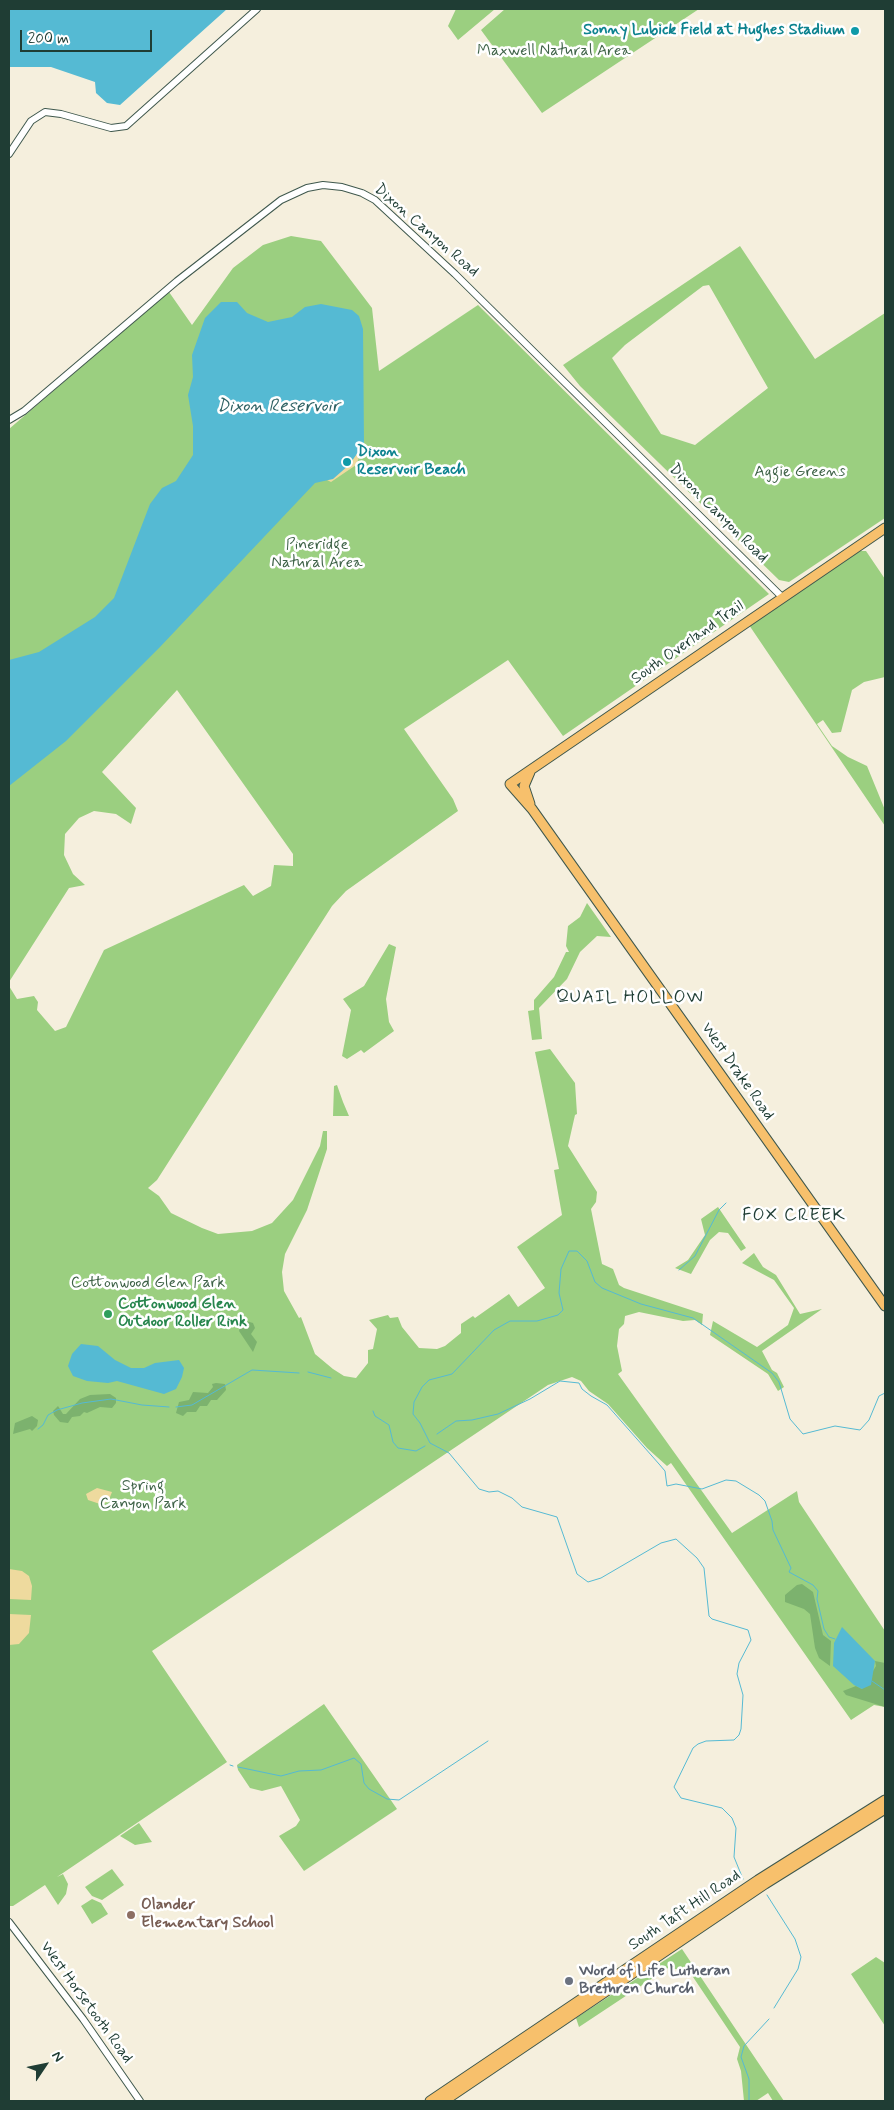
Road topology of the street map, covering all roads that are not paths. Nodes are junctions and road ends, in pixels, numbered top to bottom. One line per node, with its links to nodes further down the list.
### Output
1 (257, 9): 2 (street)
2 (9, 154)
3 (9, 420): 5 (street, Dixon Canyon Road)
4 (885, 528): 5 (main road, South Overland Trail)
5 (782, 597): 6 (main road, South Overland Trail)
6 (533, 768): 7 (main road, South Overland Trail); 8 (main road)
7 (510, 784): 8 (main road, West Drake Road)
8 (532, 809): 9 (main road, West Drake Road)
9 (885, 1306)
10 (885, 1800): 14 (main road, South Taft Hill Road)
11 (885, 1810): 15 (main road, South Taft Hill Road)
12 (9, 1922): 13 (street, West Horsetooth Road)
13 (140, 2101)
14 (430, 2101)
15 (444, 2101)

